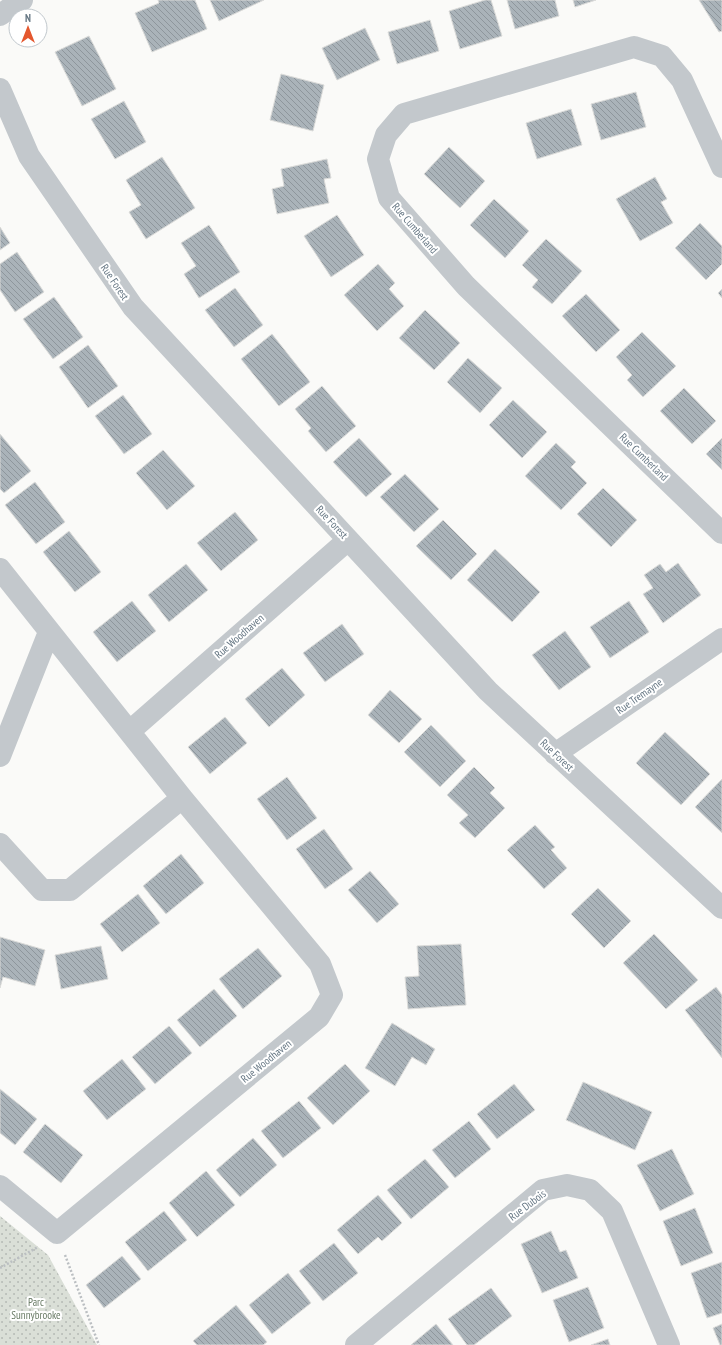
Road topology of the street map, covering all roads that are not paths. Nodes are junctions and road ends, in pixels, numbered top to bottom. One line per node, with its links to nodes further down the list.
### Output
1 (22, 0): 2 (street)
2 (0, 15)
3 (0, 89): 6 (street, Rue Forest)
4 (722, 167): 5 (street, Rue Cumberland)
5 (722, 533)
6 (348, 540): 10 (street, Rue Woodhaven); 11 (street, Rue Forest)
7 (0, 570): 8 (street, Rue Woodhaven)
8 (49, 632): 10 (street, Rue Woodhaven); 12 (street)
9 (722, 639): 11 (street, Rue Tremayne)
10 (130, 731): 13 (street, Rue Woodhaven)
11 (555, 754): 15 (street, Rue Forest)
12 (0, 756)
13 (182, 798): 14 (street); 16 (street, Rue Woodhaven)
14 (0, 844)
15 (722, 908)
16 (0, 1186)
17 (356, 1345): 18 (street, Rue Dubois)
18 (669, 1345)

